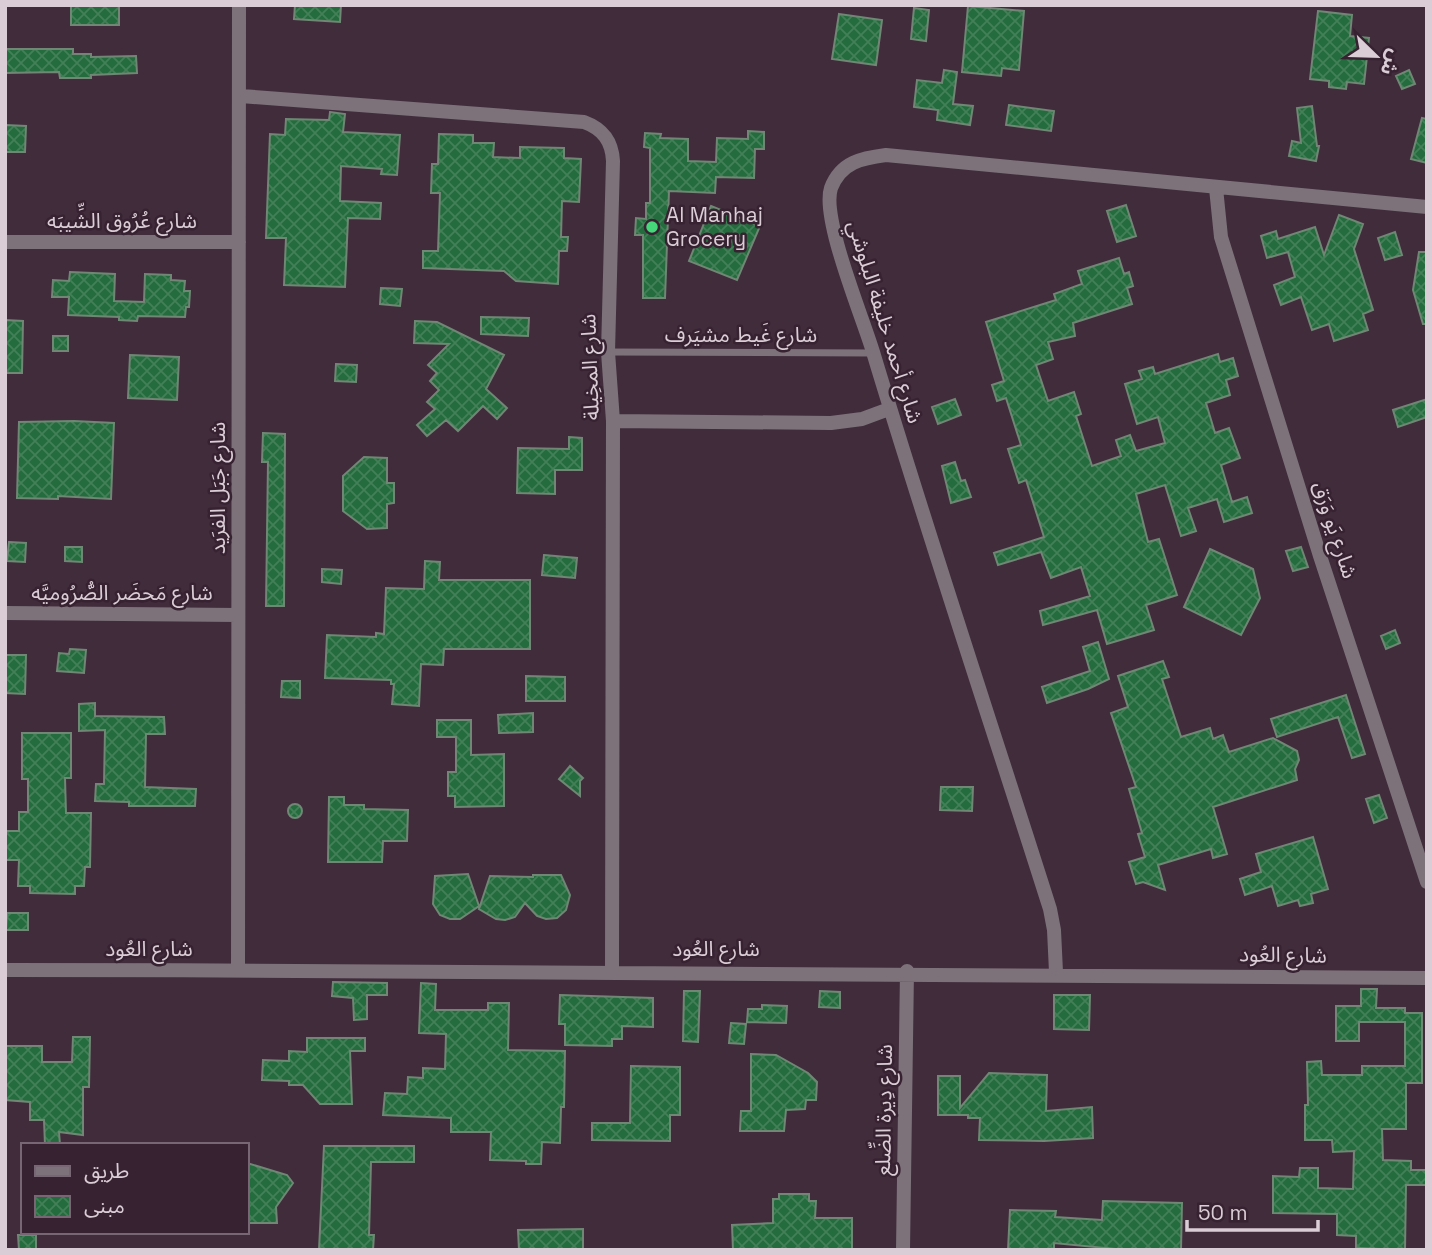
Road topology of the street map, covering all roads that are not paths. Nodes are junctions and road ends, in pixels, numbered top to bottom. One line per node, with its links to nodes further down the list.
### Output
1 (239, 5): 2 (street, شارع جَبَل الفرَيد)
2 (241, 96): 6 (street, شارع جَبَل الفرَيد); 7 (street, شارع المخِيلة)
3 (1216, 188): 4 (street, شارع أحمد خليفة البلوشي); 8 (street, شارع أحمد خليفة البلوشي); 13 (street, شارع يَو وَرَق)
4 (1427, 207)
5 (5, 242): 6 (street, شارع عُرُوق الشِّيبَه)
6 (239, 242): 12 (street, شارع جَبَل الفرَيد)
7 (608, 352): 8 (lane, شارع غَيط مشيَرف); 10 (street, شارع المخِيلة)
8 (873, 353): 9 (street, شارع أحمد خليفة البلوشي)
9 (889, 409): 10 (street); 18 (street, شارع أحمد خليفة البلوشي)
10 (613, 421): 16 (street, شارع المخِيلة)
11 (5, 613): 12 (street, شارع مَحضَر الصُّرُوميَّه)
12 (238, 615): 15 (street, شارع جَبَل الفرَيد)
13 (1427, 882)
14 (5, 970): 15 (street, شارع العُود)
15 (238, 970): 16 (street, شارع العُود)
16 (612, 970): 17 (street, شارع العُود)
17 (907, 971): 18 (street, شارع العُود); 20 (street, شارع دِيرة الضِّلع)
18 (1056, 972): 19 (street, شارع العُود)
19 (1427, 978)
20 (904, 1250)

